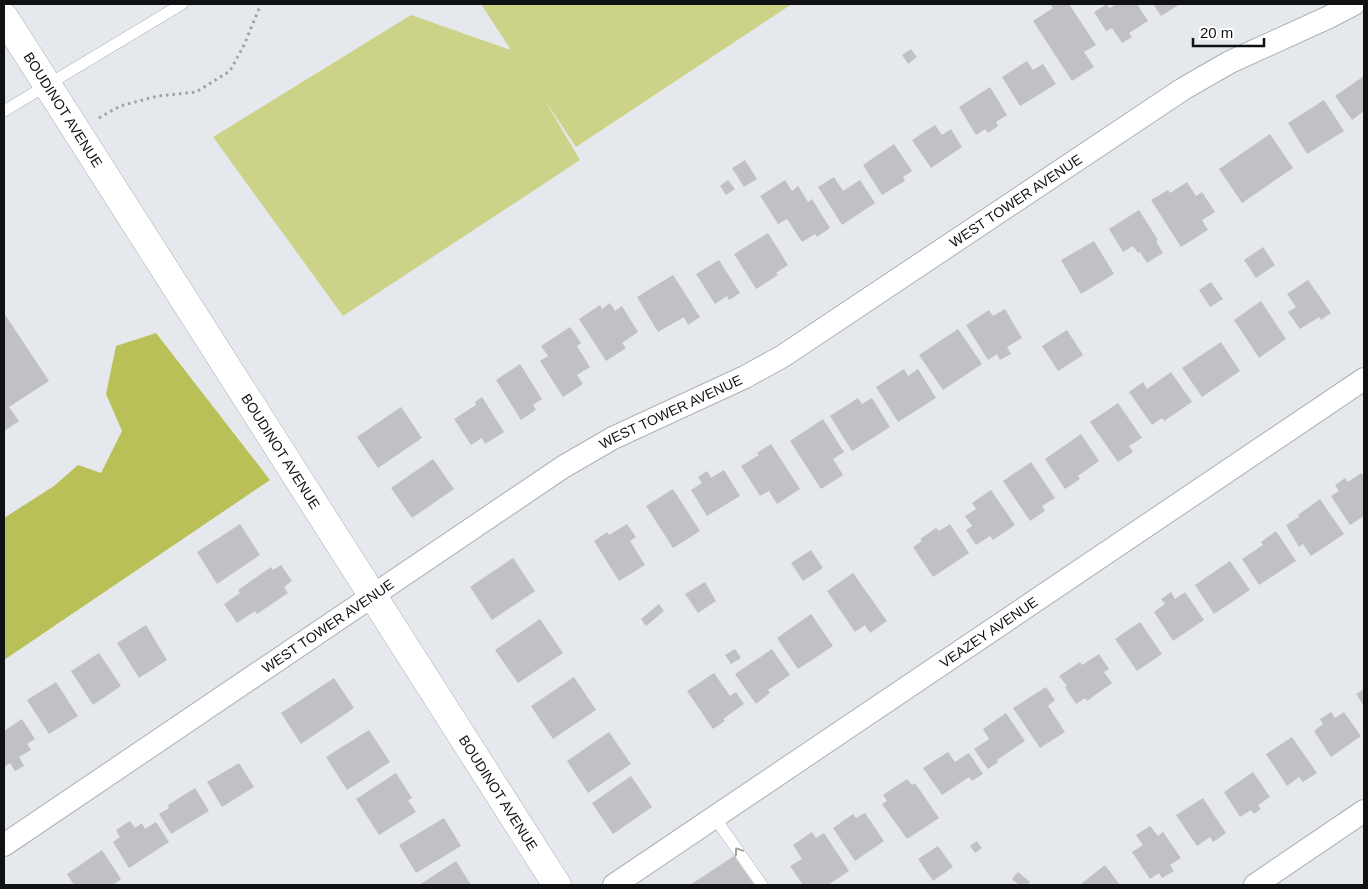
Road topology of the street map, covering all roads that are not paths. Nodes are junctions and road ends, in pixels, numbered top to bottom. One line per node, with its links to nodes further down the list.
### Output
1 (182, 4): 4 (lane)
2 (1354, 4): 7 (street, WEST TOWER AVENUE)
3 (4, 17): 4 (street, BOUDINOT AVENUE)
4 (47, 84): 5 (lane); 7 (street, BOUDINOT AVENUE)
5 (4, 111)
6 (1364, 379): 9 (street, VEAZEY AVENUE)
7 (374, 595): 10 (street, WEST TOWER AVENUE); 12 (street, BOUDINOT AVENUE)
8 (1364, 811): 14 (street)
9 (715, 818): 11 (street, VEAZEY AVENUE); 13 (lane, one-way to 9)
10 (4, 845)
11 (627, 882)
12 (557, 885)
13 (762, 885)
14 (1254, 885)

